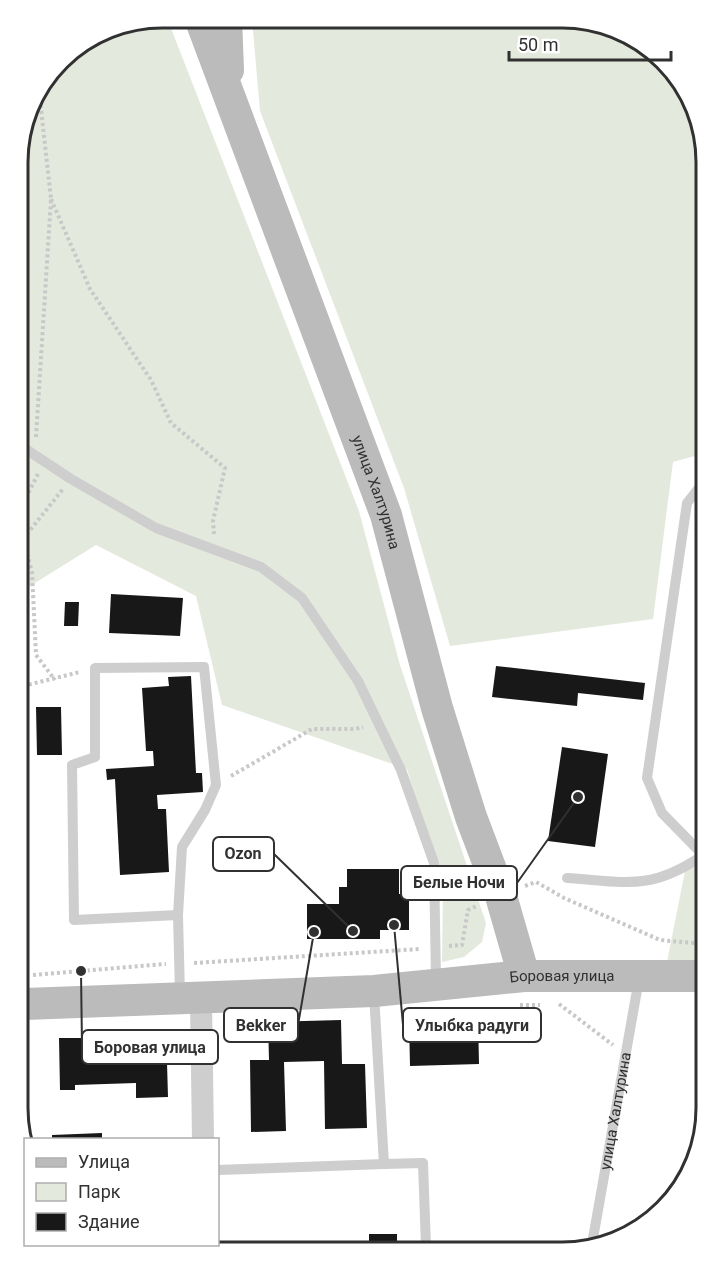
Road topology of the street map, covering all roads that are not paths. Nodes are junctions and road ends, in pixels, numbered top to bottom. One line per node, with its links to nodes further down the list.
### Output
1 (204, 29): 3 (main road, улица Халтурина)
2 (227, 29): 3 (main road)
3 (230, 101): 10 (main road, улица Халтурина)
4 (28, 449): 13 (lane)
5 (696, 492): 6 (lane)
6 (696, 848)
7 (696, 861): 8 (lane)
8 (567, 878)
9 (178, 915): 9 (lane); 15 (lane)
10 (524, 976): 12 (main road, Боровая улица); 13 (main road, Боровая улица)
11 (696, 976): 12 (main road, Боровая улица)
12 (640, 977): 20 (lane, улица Халтурина)
13 (436, 986): 14 (main road, Боровая улица)
14 (374, 991): 15 (main road, Боровая улица); 18 (lane)
15 (191, 999): 16 (main road, Боровая улица); 17 (street)
16 (28, 1004)
17 (203, 1138)
18 (384, 1164): 19 (lane); 21 (lane)
19 (219, 1170)
20 (593, 1238)
21 (426, 1241)

